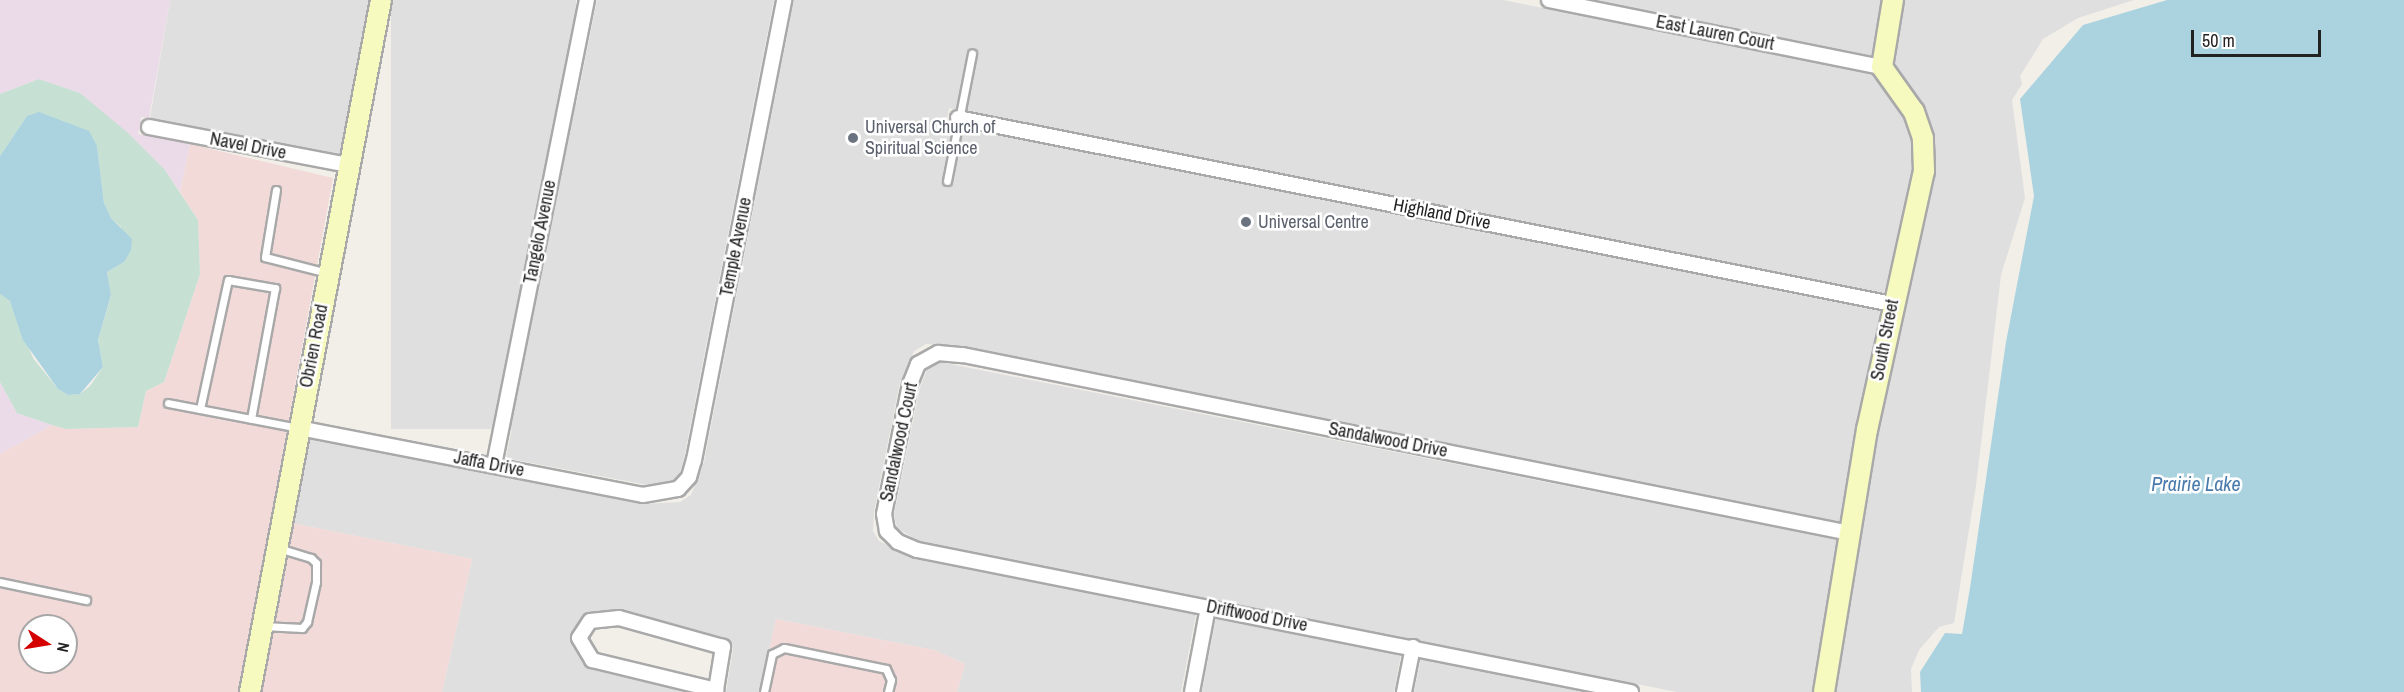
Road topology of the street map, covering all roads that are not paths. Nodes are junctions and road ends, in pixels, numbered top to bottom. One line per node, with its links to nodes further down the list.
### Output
1 (381, 0): 10 (street, Obrien Road)
2 (587, 0): 20 (street, Tangelo Avenue)
3 (784, 0): 21 (street, Temple Avenue)
4 (1549, 0): 7 (street, East Lauren Court)
5 (1893, 0): 7 (street)
6 (972, 53): 8 (lane)
7 (1882, 67): 14 (street, South Street)
8 (957, 118): 11 (lane); 14 (street, Highland Drive)
9 (149, 127): 10 (street, Navel Drive)
10 (348, 165): 13 (street, Obrien Road)
11 (946, 181)
12 (276, 190): 13 (lane)
13 (328, 273): 19 (street, Obrien Road)
14 (1892, 304): 23 (street, South Street)
15 (927, 356): 22 (street, Sandalwood Court); 23 (street, Sandalwood Drive)
16 (168, 403): 17 (lane)
17 (200, 409): 18 (lane); 18 (lane)
18 (252, 419): 19 (lane)
19 (299, 428): 20 (street, Jaffa Drive); 24 (street, Obrien Road)
20 (494, 465): 21 (street, Jaffa Drive)
21 (678, 489)
22 (887, 531): 27 (street, Driftwood Drive)
23 (1850, 533): 38 (street, South Street)
24 (276, 548): 28 (street, Obrien Road); 28 (lane)
25 (0, 582): 26 (lane)
26 (86, 600)
27 (1208, 607): 29 (street, Driftwood Drive); 35 (street)
28 (262, 626): 32 (street, Obrien Road)
29 (1413, 647): 30 (street, Driftwood Drive); 36 (street)
30 (1614, 690): 37 (street, Driftwood Drive)
31 (716, 691): 31 (street)
32 (250, 692)
33 (764, 692): 34 (lane)
34 (888, 692)
35 (1192, 692)
36 (1404, 692)
37 (1631, 692)
38 (1824, 692)

